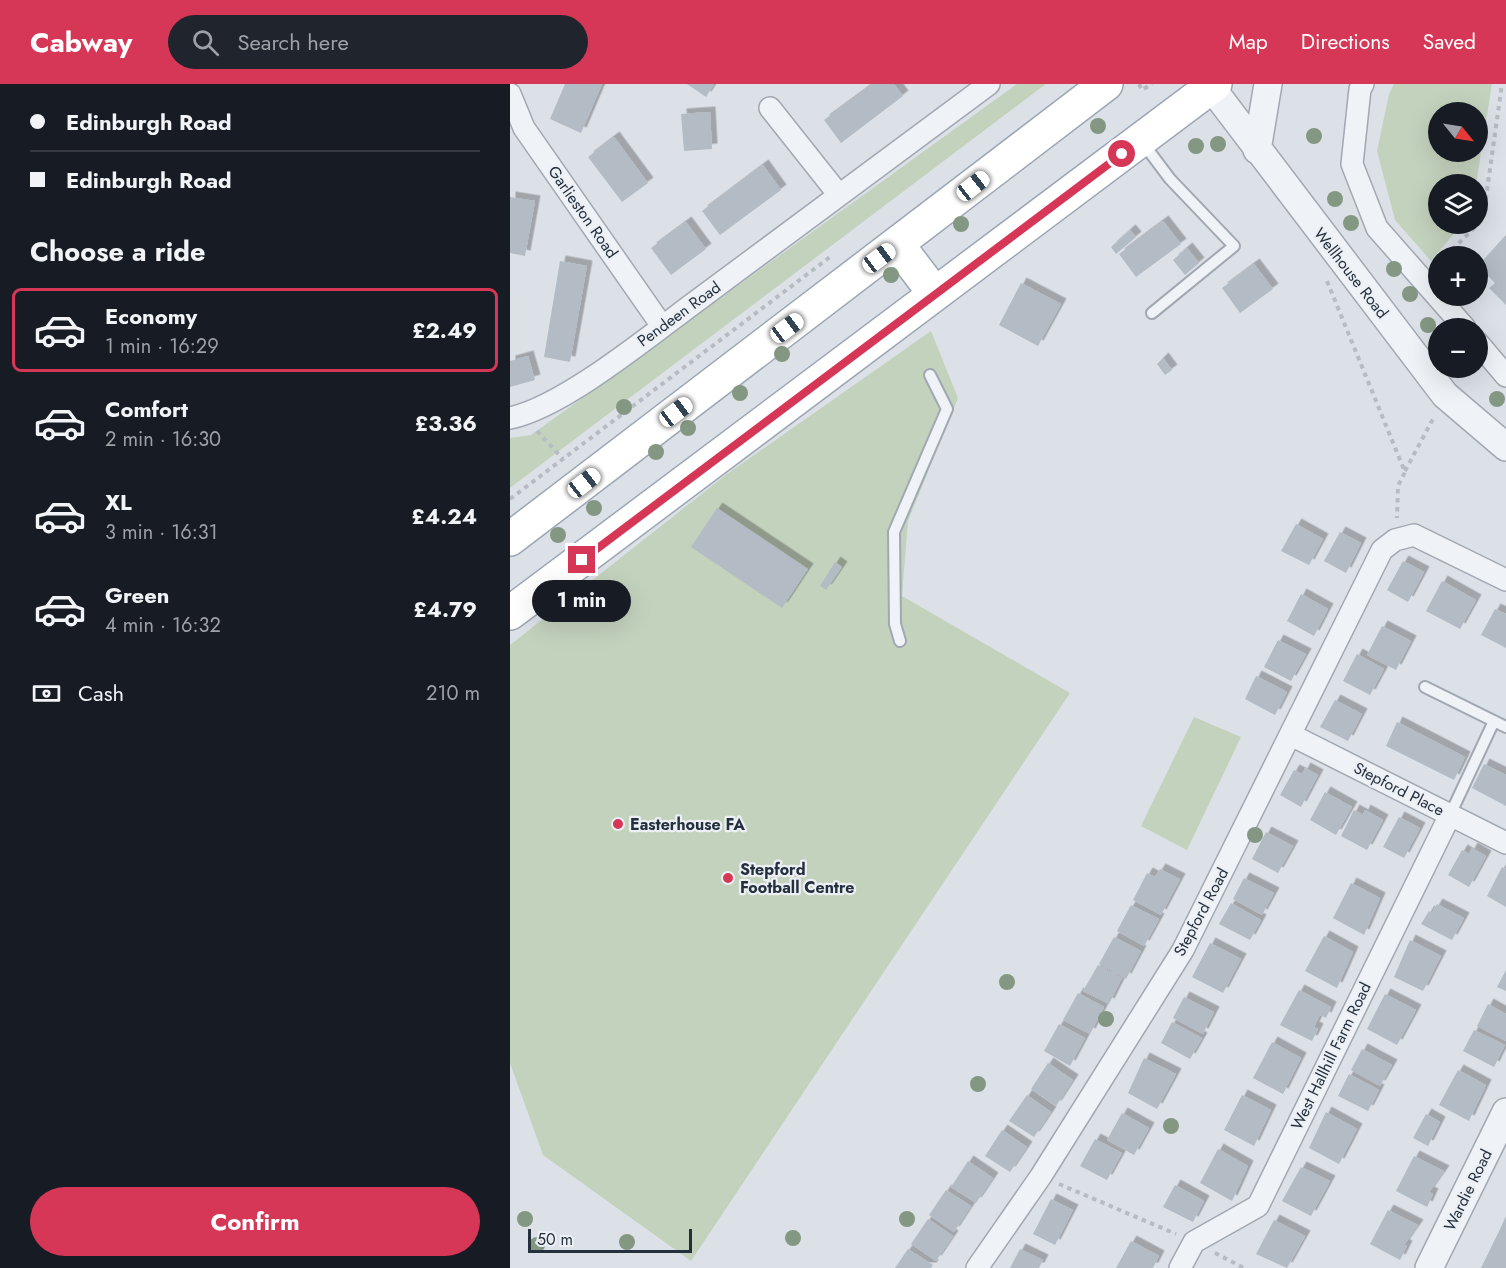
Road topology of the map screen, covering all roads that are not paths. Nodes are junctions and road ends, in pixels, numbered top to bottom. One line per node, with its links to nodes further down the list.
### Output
1 (989, 84): 10 (street, Pendeen Road)
2 (1106, 84): 11 (main road)
3 (1268, 84): 9 (street)
4 (1363, 84): 14 (street)
5 (1211, 85): 8 (main road); 9 (street, Wellhouse Road)
6 (510, 94): 15 (street, Garlieston Road)
7 (770, 108): 10 (street)
8 (1141, 140): 12 (main road); 13 (lane)
9 (1257, 150): 20 (street, Wellhouse Road)
10 (839, 195): 15 (street, Pendeen Road)
11 (897, 244): 12 (main road); 21 (main road)
12 (935, 294): 23 (main road)
13 (1152, 313)
14 (1456, 318)
15 (662, 326): 19 (street, Pendeen Road)
16 (1488, 355): 18 (street)
17 (930, 375): 24 (lane)
18 (1506, 376)
19 (510, 418)
20 (1506, 447)
21 (510, 539)
22 (1506, 580): 28 (street, Stepford Road)
23 (510, 613)
24 (900, 641)
25 (1425, 687): 26 (lane)
26 (1494, 720): 27 (lane); 29 (lane)
27 (1506, 727)
28 (1291, 735): 29 (street, Stepford Place); 32 (street, Stepford Road)
29 (1450, 815): 30 (street, Stepford Place); 33 (street, West Hallhill Farm Road)
30 (1506, 843)
31 (1506, 1112): 34 (street, Wardie Road)
32 (977, 1268)
33 (1180, 1268)
34 (1429, 1268)

